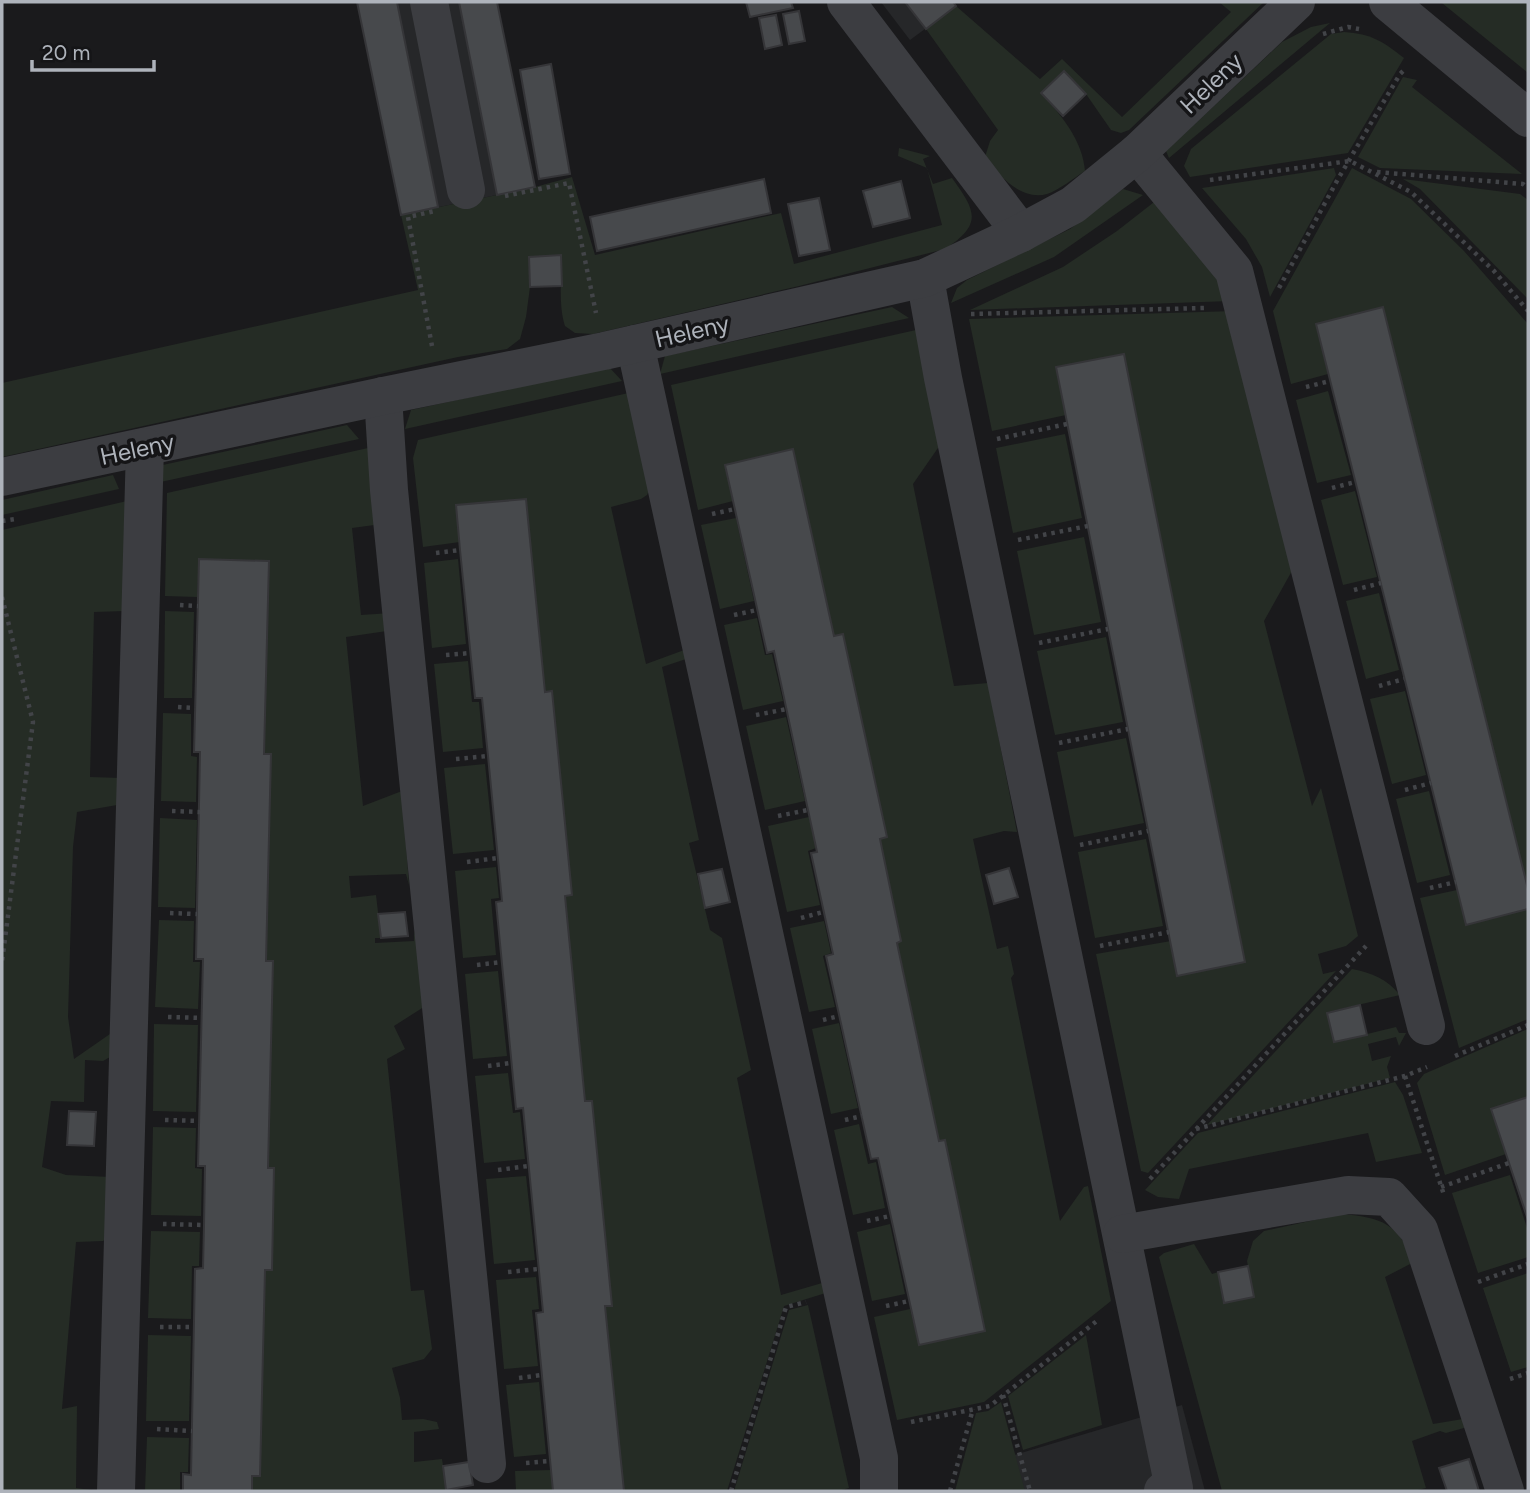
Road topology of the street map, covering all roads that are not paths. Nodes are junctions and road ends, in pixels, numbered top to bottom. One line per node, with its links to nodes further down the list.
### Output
1 (429, 2): 7 (street)
2 (846, 2): 8 (street)
3 (1296, 2): 6 (street, Heleny)
4 (1393, 3): 5 (street)
5 (1528, 118)
6 (1137, 153): 8 (street, Heleny); 14 (street)
7 (472, 199)
8 (1021, 233): 9 (street, Heleny)
9 (925, 278): 10 (street, Heleny); 15 (street)
10 (619, 348): 11 (street, Heleny); 18 (street)
11 (383, 396): 12 (street, Heleny); 16 (street)
12 (145, 447): 13 (street, Heleny); 17 (street)
13 (2, 477)
14 (1426, 1026)
15 (1133, 1232): 19 (street); 20 (street)
16 (487, 1464)
17 (116, 1491)
18 (879, 1491)
19 (1163, 1491)
20 (1505, 1491)

